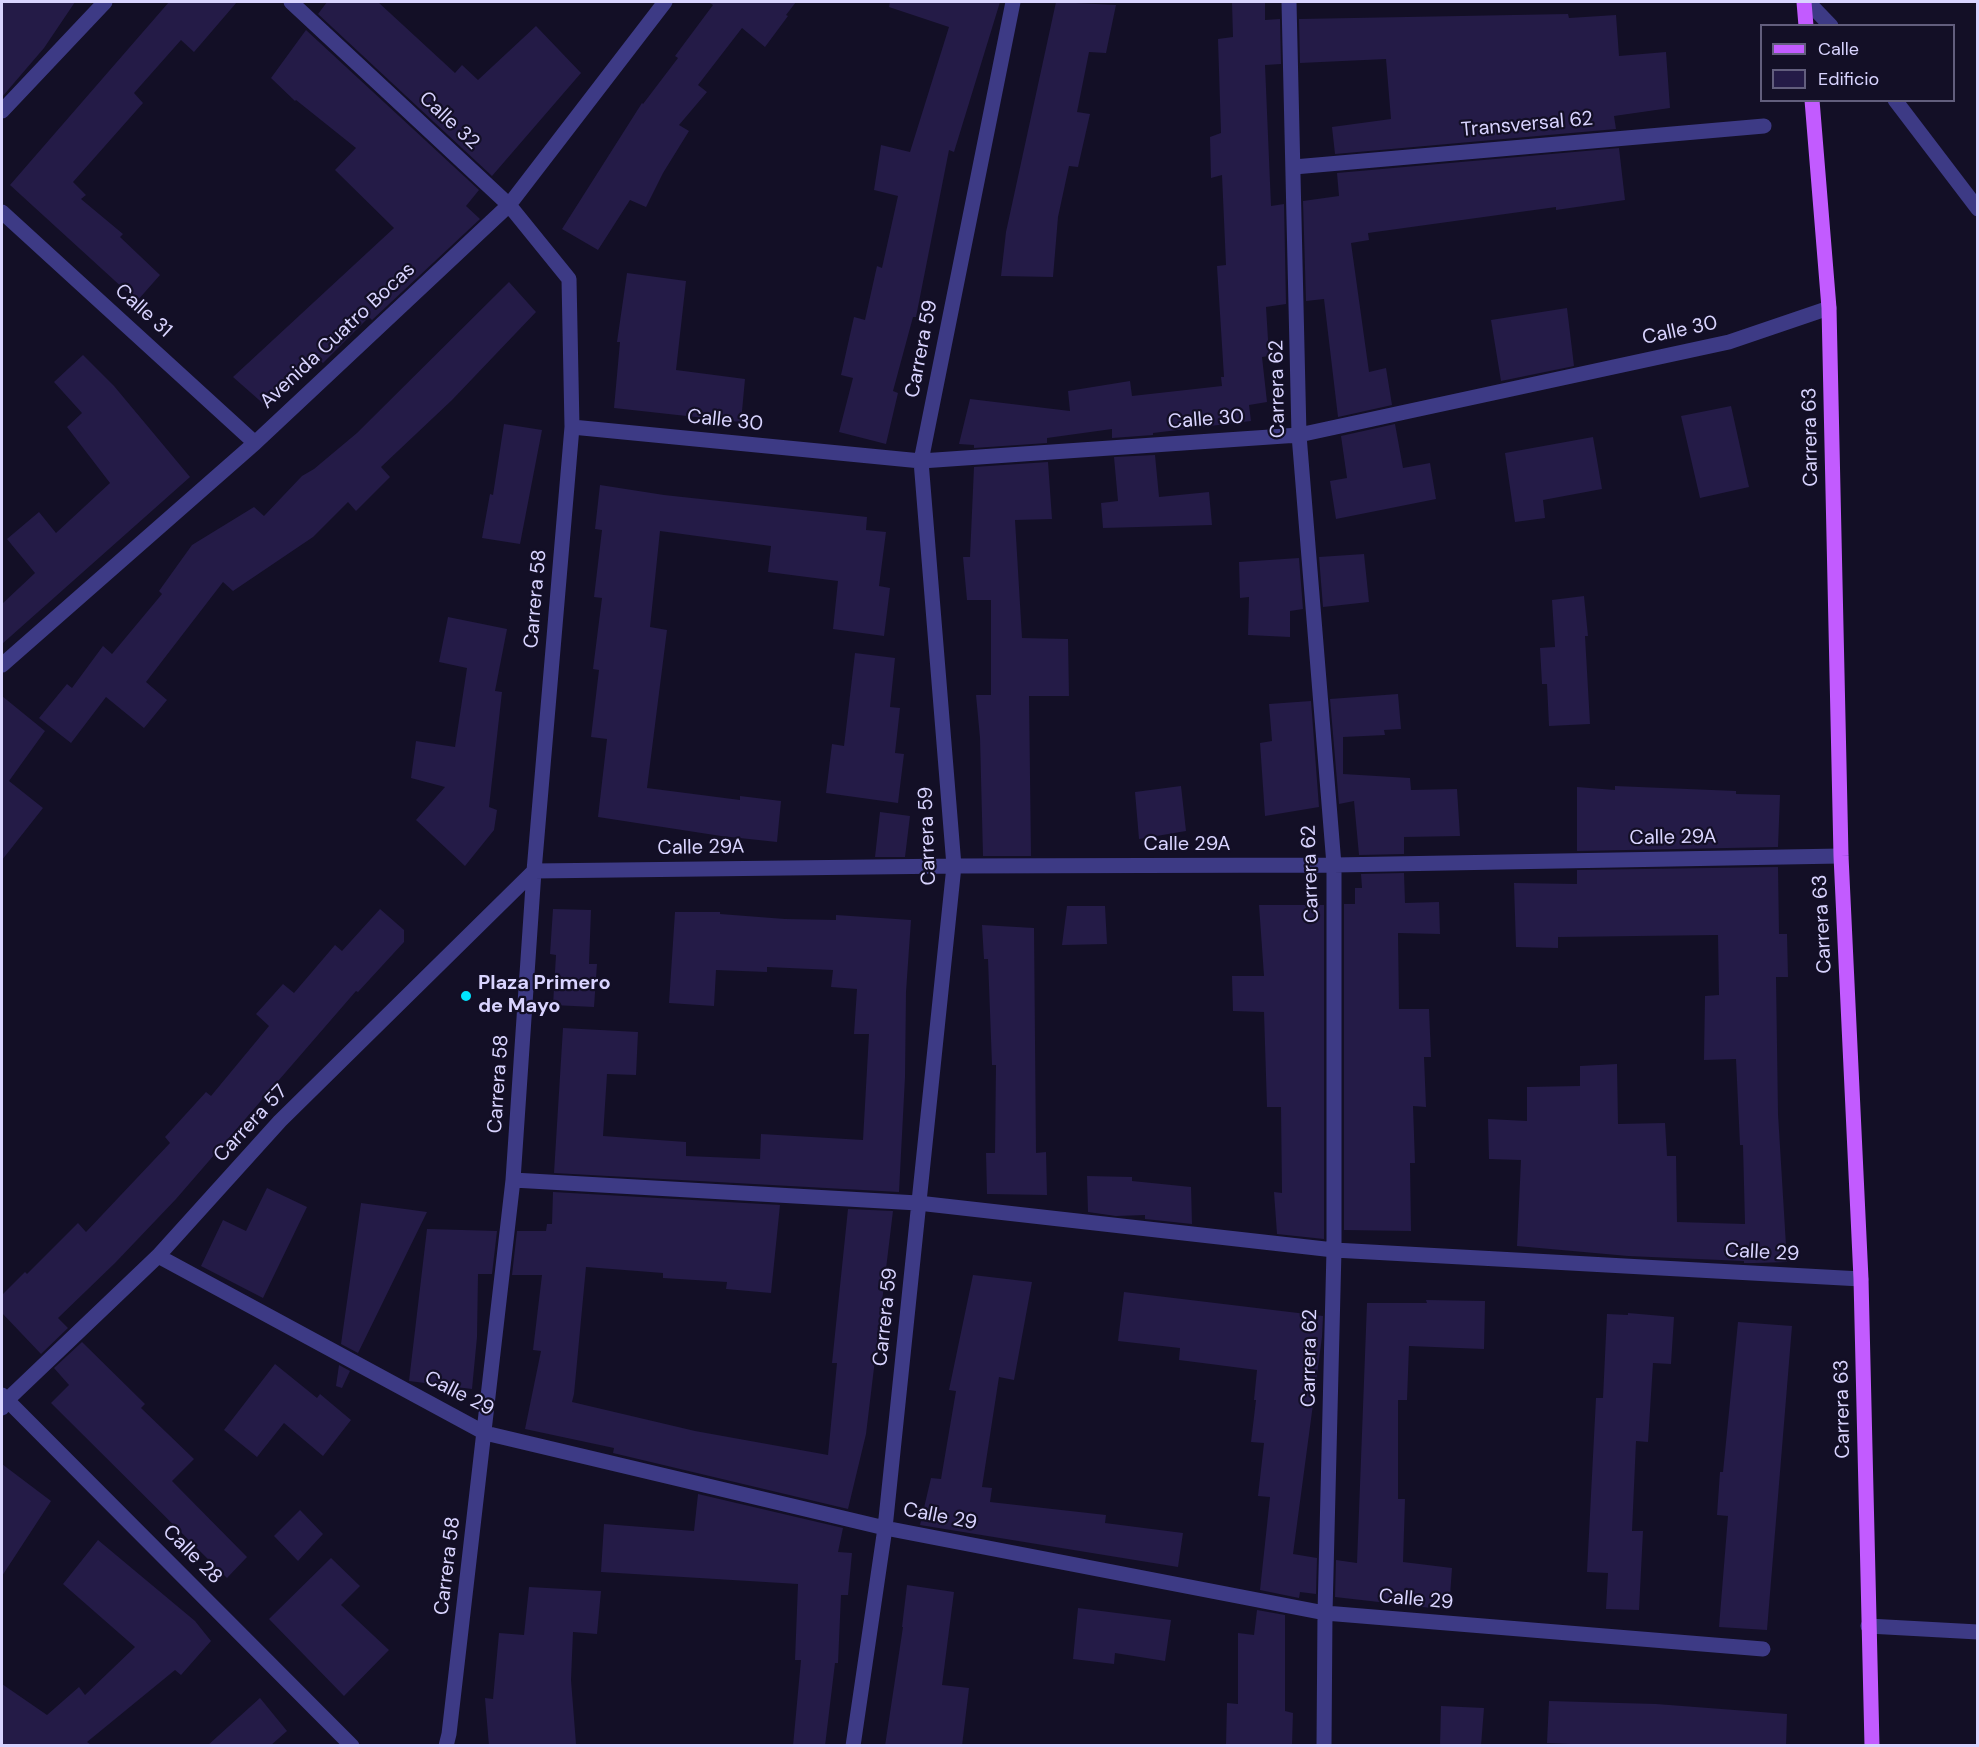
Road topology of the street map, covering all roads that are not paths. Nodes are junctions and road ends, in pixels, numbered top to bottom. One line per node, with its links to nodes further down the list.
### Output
1 (105, 2): 11 (street)
2 (291, 2): 14 (street, Calle 32)
3 (665, 2): 14 (street, Avenida Cuatro Bocas)
4 (1013, 2): 22 (street, Carrera 59)
5 (1289, 2): 13 (street, Carrera 62)
6 (1806, 2): 7 (main road); 8 (street)
7 (1806, 24)
8 (1829, 24)
9 (1812, 102): 18 (main road, Carrera 63)
10 (1897, 102): 15 (street)
11 (2, 111)
12 (1764, 126): 13 (street, Transversal 62)
13 (1294, 167): 20 (street, Carrera 62)
14 (508, 205): 17 (street, Calle 32); 21 (street, Avenida Cuatro Bocas)
15 (1977, 209)
16 (2, 212): 21 (street, Calle 31)
17 (569, 279): 19 (street, Carrera 58)
18 (1829, 308): 20 (street, Calle 30); 24 (main road, Carrera 63)
19 (572, 427): 22 (street, Calle 30); 27 (street, Carrera 58)
20 (1299, 435): 22 (street, Calle 30); 25 (street, Carrera 62)
21 (255, 443): 23 (street, Avenida Cuatro Bocas)
22 (921, 461): 26 (street, Carrera 59)
23 (2, 665)
24 (1841, 856): 25 (street, Calle 29A); 32 (main road, Carrera 63)
25 (1334, 865): 26 (street, Calle 29A); 30 (street, Carrera 62)
26 (954, 866): 27 (street, Calle 29A); 29 (street, Carrera 59)
27 (534, 871): 28 (street, Carrera 58); 31 (street, Carrera 57)
28 (513, 1180): 29 (street, Calle 29); 34 (street, Carrera 58)
29 (918, 1203): 30 (street, Calle 29); 35 (street, Carrera 59)
30 (1334, 1250): 32 (street, Calle 29); 36 (street, Carrera 62)
31 (158, 1256): 33 (street, Carrera 57); 34 (street, Calle 29)
32 (1861, 1280): 37 (main road, Carrera 63)
33 (3, 1401): 40 (street, Calle 28)
34 (485, 1433): 35 (street, Calle 29); 41 (street, Carrera 58)
35 (885, 1528): 36 (street, Calle 29); 42 (street, Carrera 59)
36 (1325, 1613): 39 (street, Calle 29); 43 (street, Carrera 62)
37 (1868, 1626): 38 (street); 44 (main road, Carrera 63)
38 (1977, 1632)
39 (1763, 1649)
40 (352, 1746)
41 (446, 1746)
42 (853, 1746)
43 (1324, 1746)
44 (1872, 1746)

